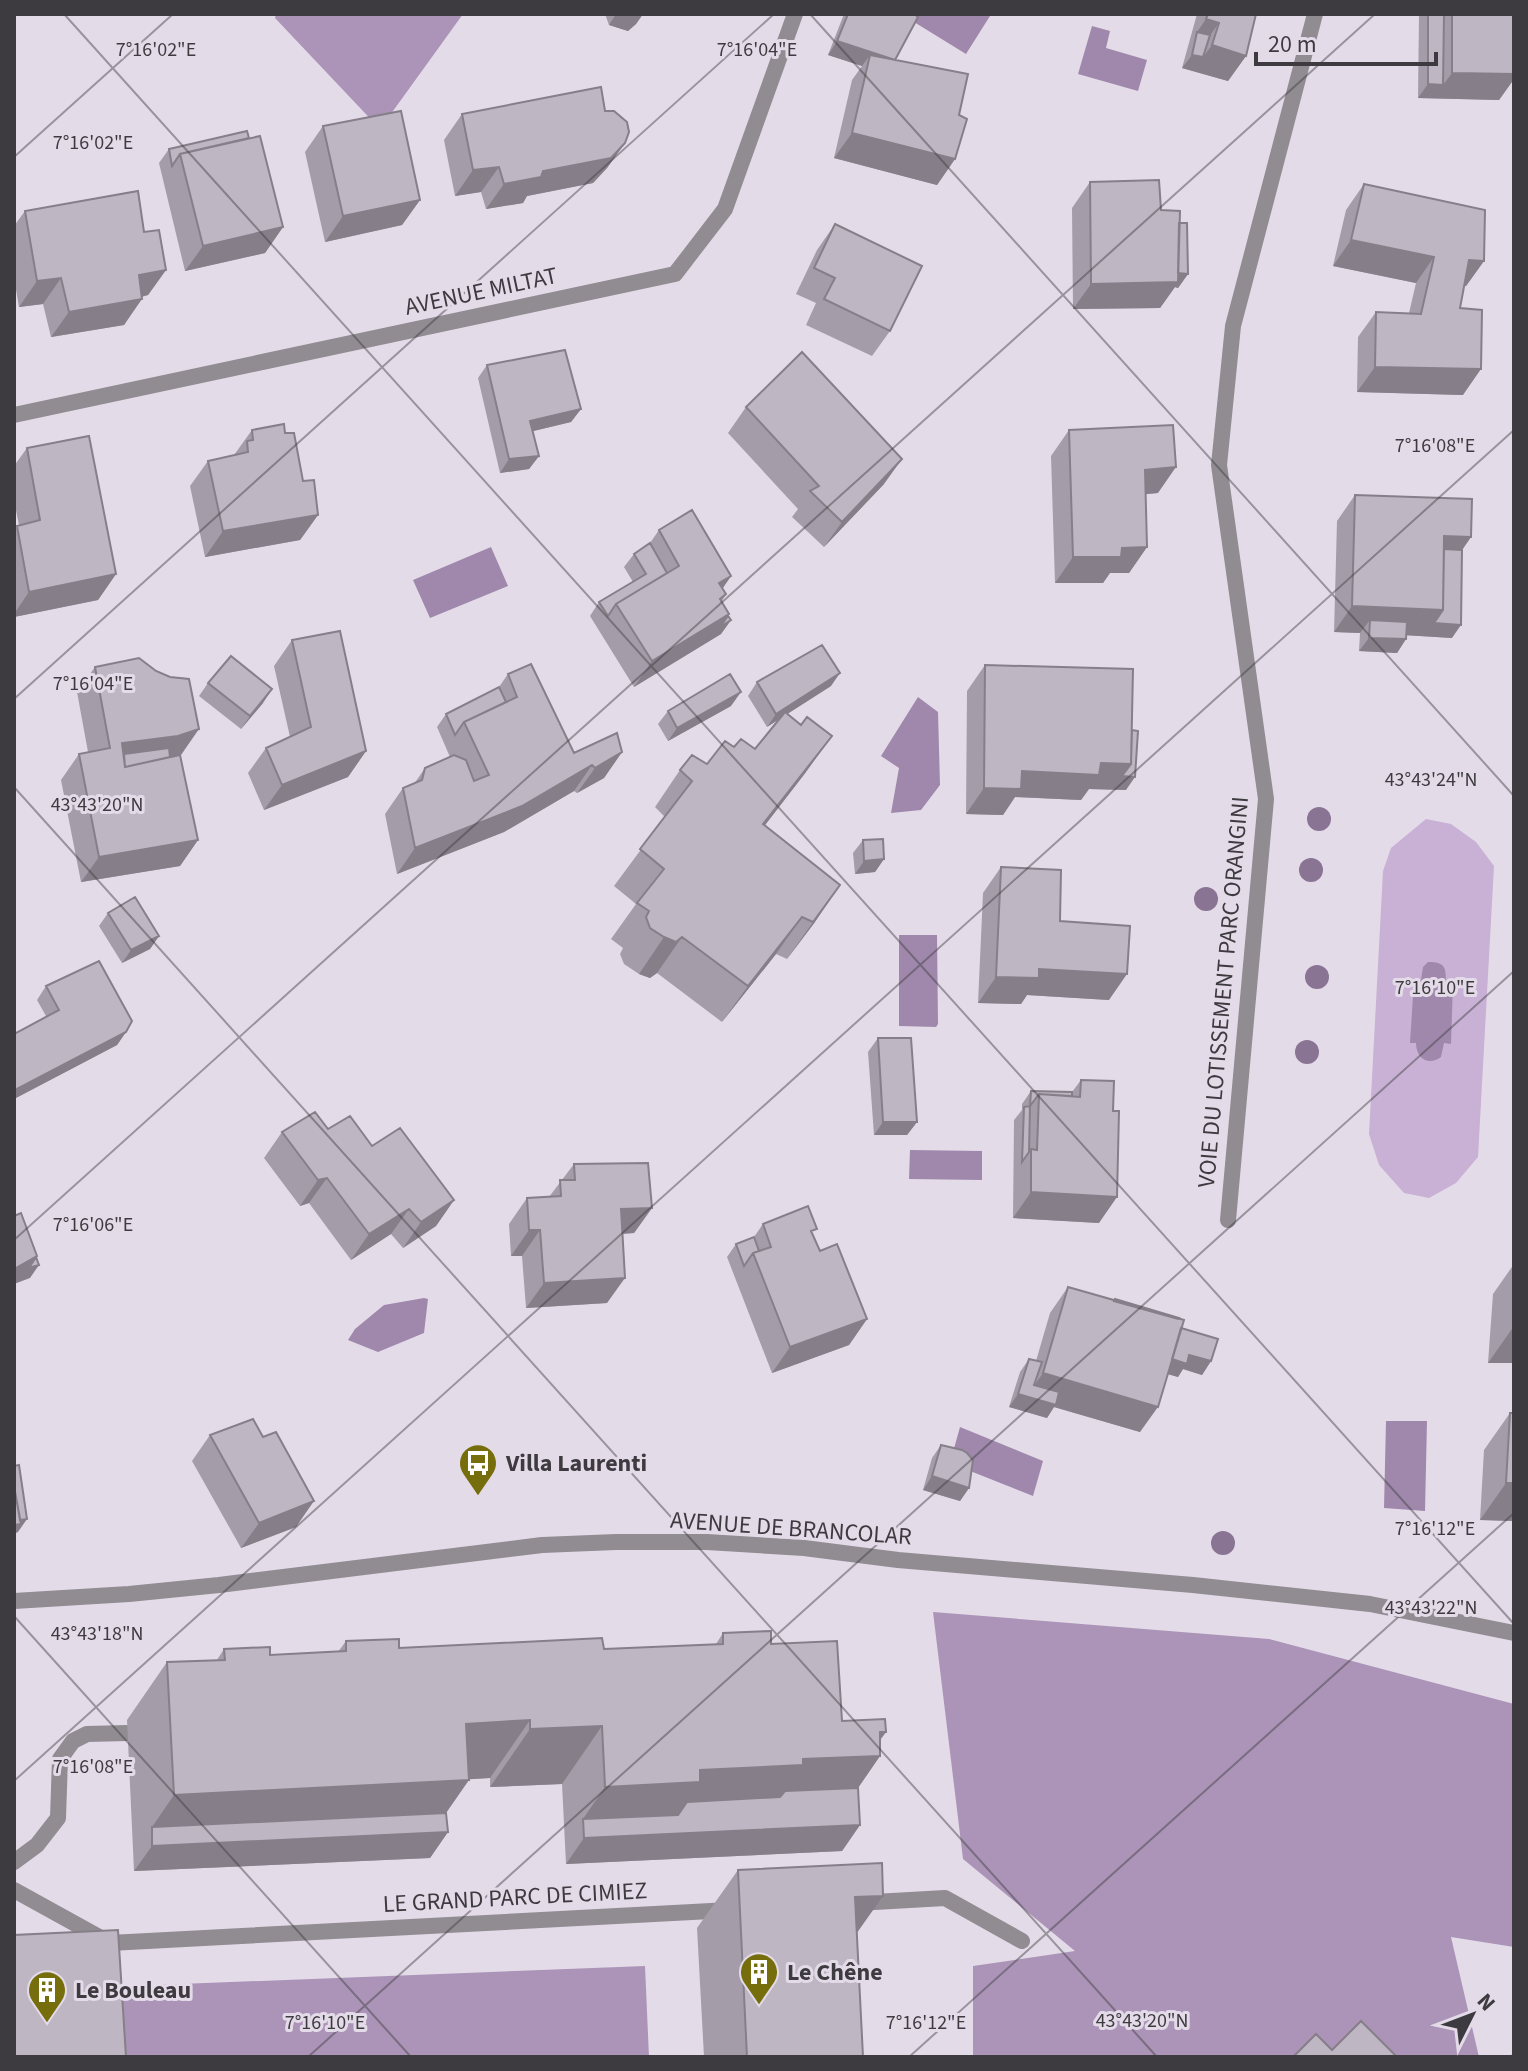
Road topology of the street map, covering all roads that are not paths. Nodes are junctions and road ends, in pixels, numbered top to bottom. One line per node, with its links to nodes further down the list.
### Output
1 (795, 14): 3 (street, AVENUE MILTAT)
2 (1315, 14): 4 (street, VOIE DU LOTISSEMENT PARC ORANGINI)
3 (14, 415)
4 (1228, 1220)
5 (14, 1601): 6 (street, AVENUE DE BRANCOLAR)
6 (1514, 1633)
7 (127, 1733): 8 (street)
8 (14, 1862)
9 (14, 1890): 11 (street, LE GRAND PARC DE CIMIEZ)
10 (835, 1904): 12 (street)
11 (740, 1909)
12 (1022, 1941)

